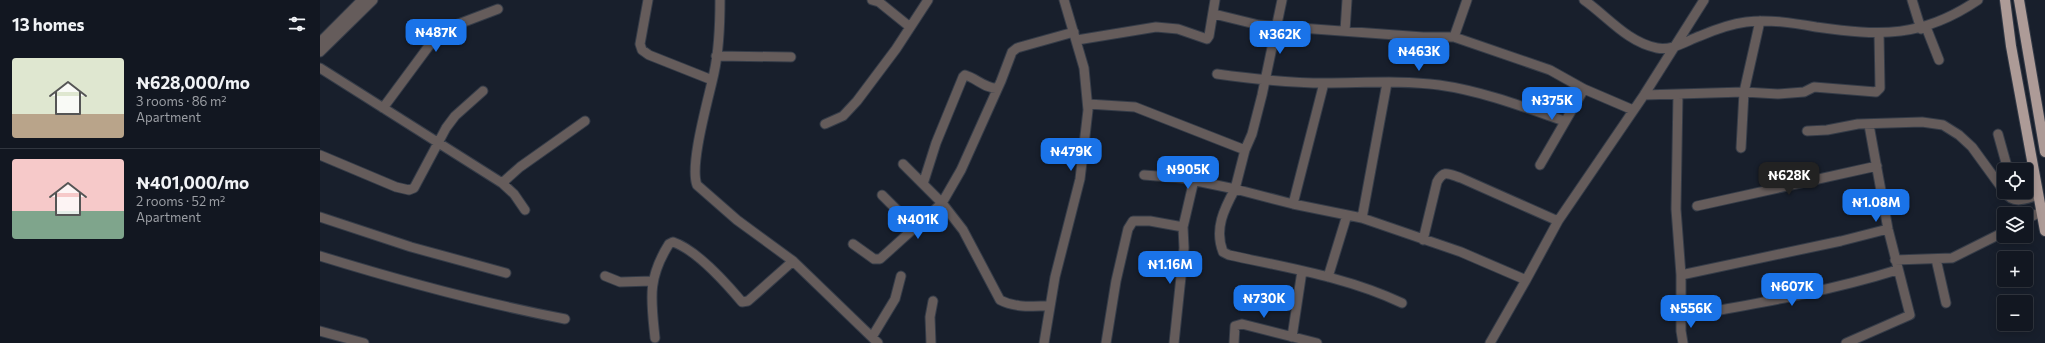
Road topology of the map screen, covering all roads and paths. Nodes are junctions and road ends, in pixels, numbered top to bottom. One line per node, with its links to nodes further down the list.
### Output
1 (373, 0): 31 (street)
2 (648, 0): 37 (street)
3 (720, 0): 32 (street)
4 (872, 0): 23 (street)
5 (928, 0): 23 (street)
6 (1064, 0): 27 (street)
7 (1215, 0): 20 (street)
8 (1282, 0): 22 (street)
9 (1347, 0): 25 (street)
10 (1467, 0): 28 (street)
11 (1584, 0): 30 (street)
12 (1704, 0): 30 (street)
13 (1912, 0): 24 (street)
14 (1978, 0): 18 (street)
15 (2005, 0): 73 (main road)
16 (2019, 0): 59 (main road)
17 (358, 1): 29 (street)
18 (1968, 3): 24 (street)
19 (498, 9): 48 (street)
20 (1214, 14): 22 (street); 27 (street)
21 (1760, 21): 26 (street); 30 (street); 44 (street)
22 (1278, 25): 25 (street); 38 (street)
23 (910, 27): 52 (street)
24 (1923, 28): 26 (street); 34 (street)
25 (1345, 31): 28 (street)
26 (1879, 33): 44 (street)
27 (1075, 36): 41 (street); 47 (street)
28 (1454, 37): 42 (street)
29 (320, 42)
30 (1675, 47): 46 (street)
31 (320, 52)
32 (716, 56): 33 (street); 37 (street)
33 (791, 57)
34 (1939, 60)
35 (320, 68): 48 (street)
36 (1217, 74): 38 (street)
37 (712, 80): 94 (street)
38 (1264, 80): 39 (street); 58 (street)
39 (1324, 83): 40 (street); 75 (street)
40 (1387, 83): 51 (street); 82 (street)
41 (997, 88): 69 (street); 74 (street)
42 (1584, 89): 49 (street); 51 (street)
43 (483, 91): 56 (street)
44 (1744, 92): 45 (street); 57 (street)
45 (1678, 94): 46 (street); 98 (street)
46 (1644, 95): 49 (street)
47 (1088, 104): 58 (street); 107 (street)
48 (383, 108): 56 (street)
49 (1633, 110): 83 (street)
50 (585, 121): 68 (street)
51 (1564, 121): 63 (street)
52 (825, 124)
53 (1869, 125): 54 (street); 64 (street); 67 (street)
54 (1807, 130)
55 (1998, 134): 61 (street)
56 (437, 144): 60 (street); 68 (street)
57 (1741, 148)
58 (1245, 150): 70 (street)
59 (2045, 152)
60 (320, 155)
61 (2006, 163)
62 (903, 164): 69 (street)
63 (1540, 165)
64 (1877, 166): 76 (street); 86 (street)
65 (1144, 175): 66 (street)
66 (1194, 180): 70 (street); 84 (street)
67 (1997, 182)
68 (502, 183): 77 (street)
69 (923, 184): 74 (street)
70 (1235, 189): 75 (street); 96 (street)
71 (882, 194): 85 (street)
72 (2033, 195): 73 (street)
73 (2038, 195): 78 (main road)
74 (942, 203): 85 (street); 107 (street)
75 (1292, 204): 79 (street)
76 (1697, 206)
77 (525, 210)
78 (2041, 212): 80 (street); 87 (main road)
79 (1347, 215): 82 (street); 101 (street)
80 (2033, 216)
81 (320, 217): 97 (street)
82 (1362, 218): 89 (street)
83 (1558, 221): 89 (street); 102 (street)
84 (1183, 227): 117 (street); 118 (street)
85 (915, 228): 90 (street)
86 (1888, 229): 93 (street); 98 (street)
87 (2045, 231)
88 (1997, 236): 92 (street)
89 (1423, 240): 102 (street)
90 (853, 244)
91 (320, 256): 109 (street)
92 (1936, 259): 93 (street); 106 (street)
93 (1895, 260): 95 (street)
94 (793, 261): 103 (street); 113 (street)
95 (1897, 270): 108 (street); 123 (street)
96 (1302, 271): 101 (street); 111 (street)
97 (506, 273)
98 (1681, 275): 108 (street)
99 (605, 276): 103 (street)
100 (901, 276): 113 (street)
101 (1328, 277): 105 (street)
102 (1526, 280): 121 (street)
103 (652, 281): 112 (street)
104 (932, 300): 115 (street)
105 (1402, 303)
106 (1946, 303)
107 (1049, 306): 116 (street)
108 (1681, 317): 122 (street)
109 (566, 319)
110 (320, 331): 114 (street)
111 (1292, 336): 119 (street); 120 (street)
112 (655, 338)
113 (875, 340)
114 (363, 343)
115 (931, 343)
116 (1044, 343)
117 (1106, 343)
118 (1174, 343)
119 (1234, 343)
120 (1317, 343)
121 (1490, 343)
122 (1683, 343)
123 (1846, 343)

